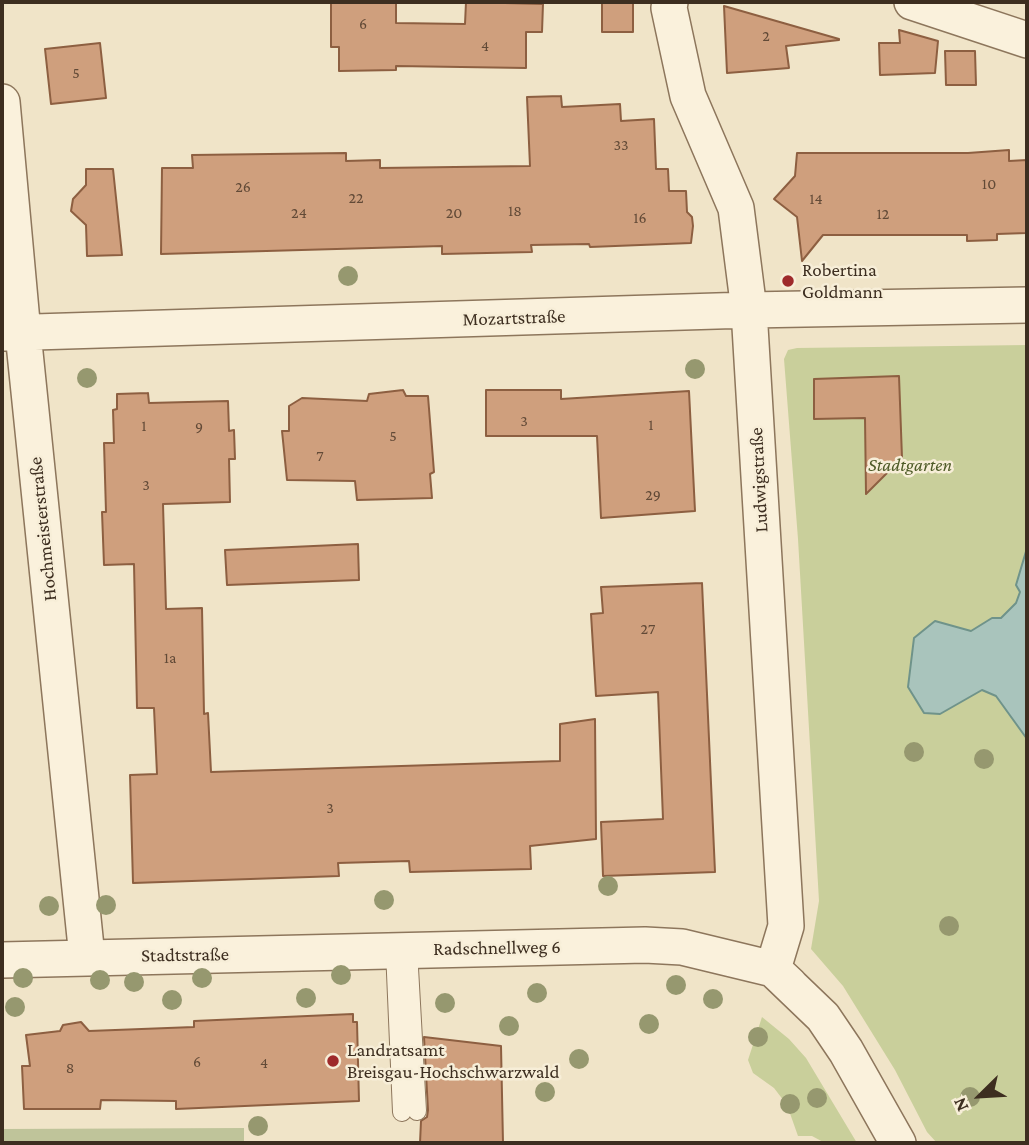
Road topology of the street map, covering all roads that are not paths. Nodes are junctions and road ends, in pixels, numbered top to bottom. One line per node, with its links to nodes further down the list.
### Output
1 (670, 2): 6 (street, Ludwigstraße)
2 (912, 2): 3 (street)
3 (1027, 40)
4 (2, 102): 7 (street, Hochmeisterstraße)
5 (1027, 304): 6 (street, Mozartstraße)
6 (749, 310): 7 (street, Mozartstraße); 11 (street, Ludwigstraße)
7 (12, 333): 9 (street, Hochmeisterstraße)
8 (390, 951): 9 (street, Stadtstraße); 11 (street, Radschnellweg 6); 12 (lane)
9 (87, 957): 10 (street)
10 (2, 960)
11 (773, 969): 13 (street)
12 (410, 1112)
13 (898, 1143)

